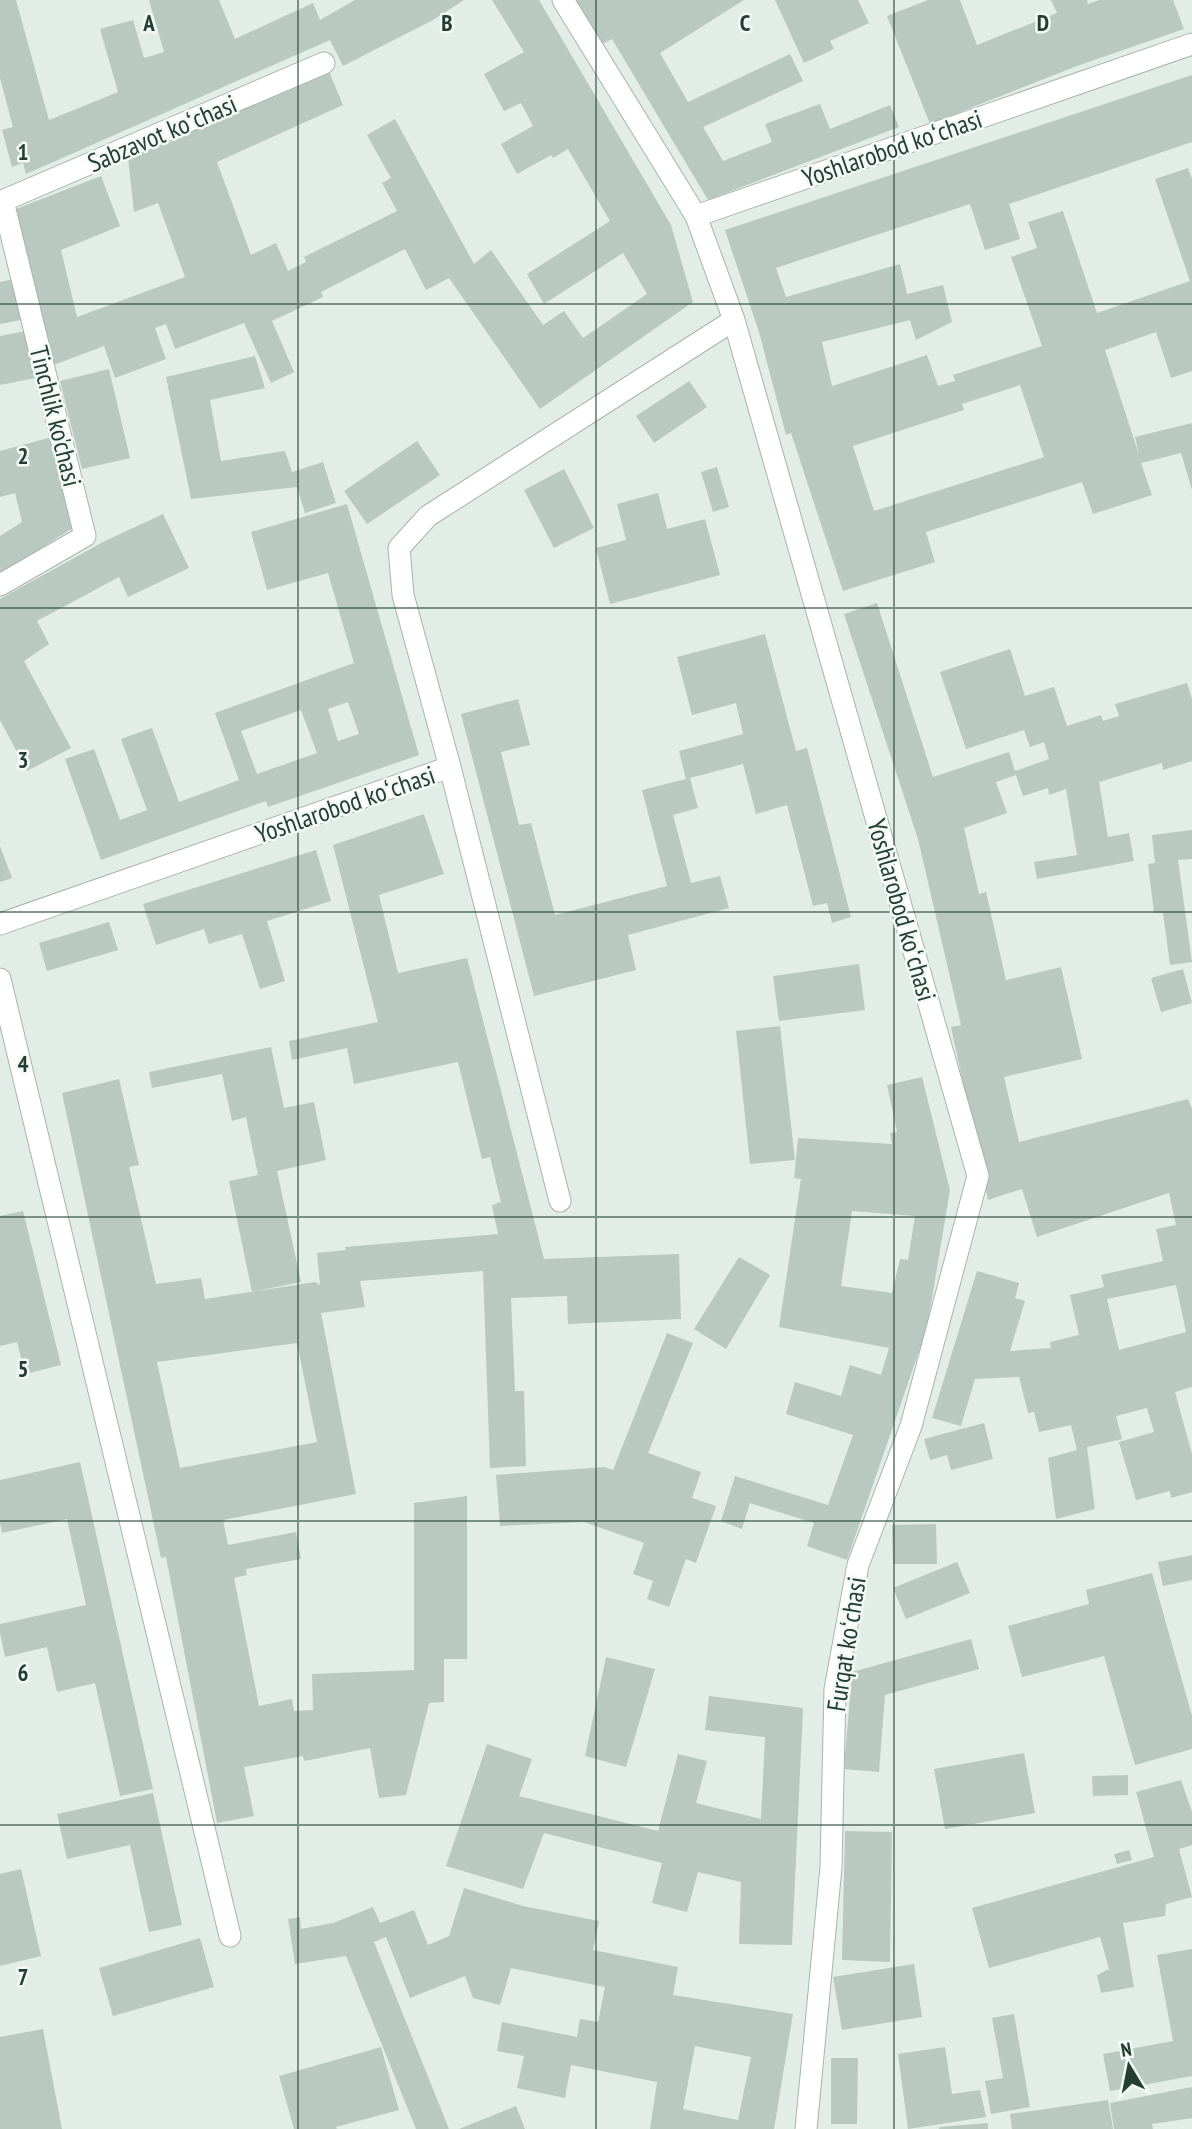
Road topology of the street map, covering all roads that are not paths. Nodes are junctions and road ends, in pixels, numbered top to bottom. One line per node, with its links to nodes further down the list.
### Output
1 (563, 0): 5 (street)
2 (1192, 44): 5 (street, Yoshlarobod koʻchasi)
3 (324, 63): 4 (street, Sabzavot koʻchasi)
4 (1, 201): 7 (street, Tinchlik ko'chasi)
5 (696, 216): 6 (street, Yoshlarobod koʻchasi)
6 (734, 320): 8 (street, Yoshlarobod koʻchasi); 11 (street, Yoshlarobod koʻchasi)
7 (0, 585)
8 (450, 767): 9 (street, Yoshlarobod koʻchasi); 12 (street)
9 (0, 924)
10 (0, 979): 13 (street)
11 (978, 1176): 14 (street, Furqat koʻchasi)
12 (560, 1200)
13 (230, 1936)
14 (806, 2129)

